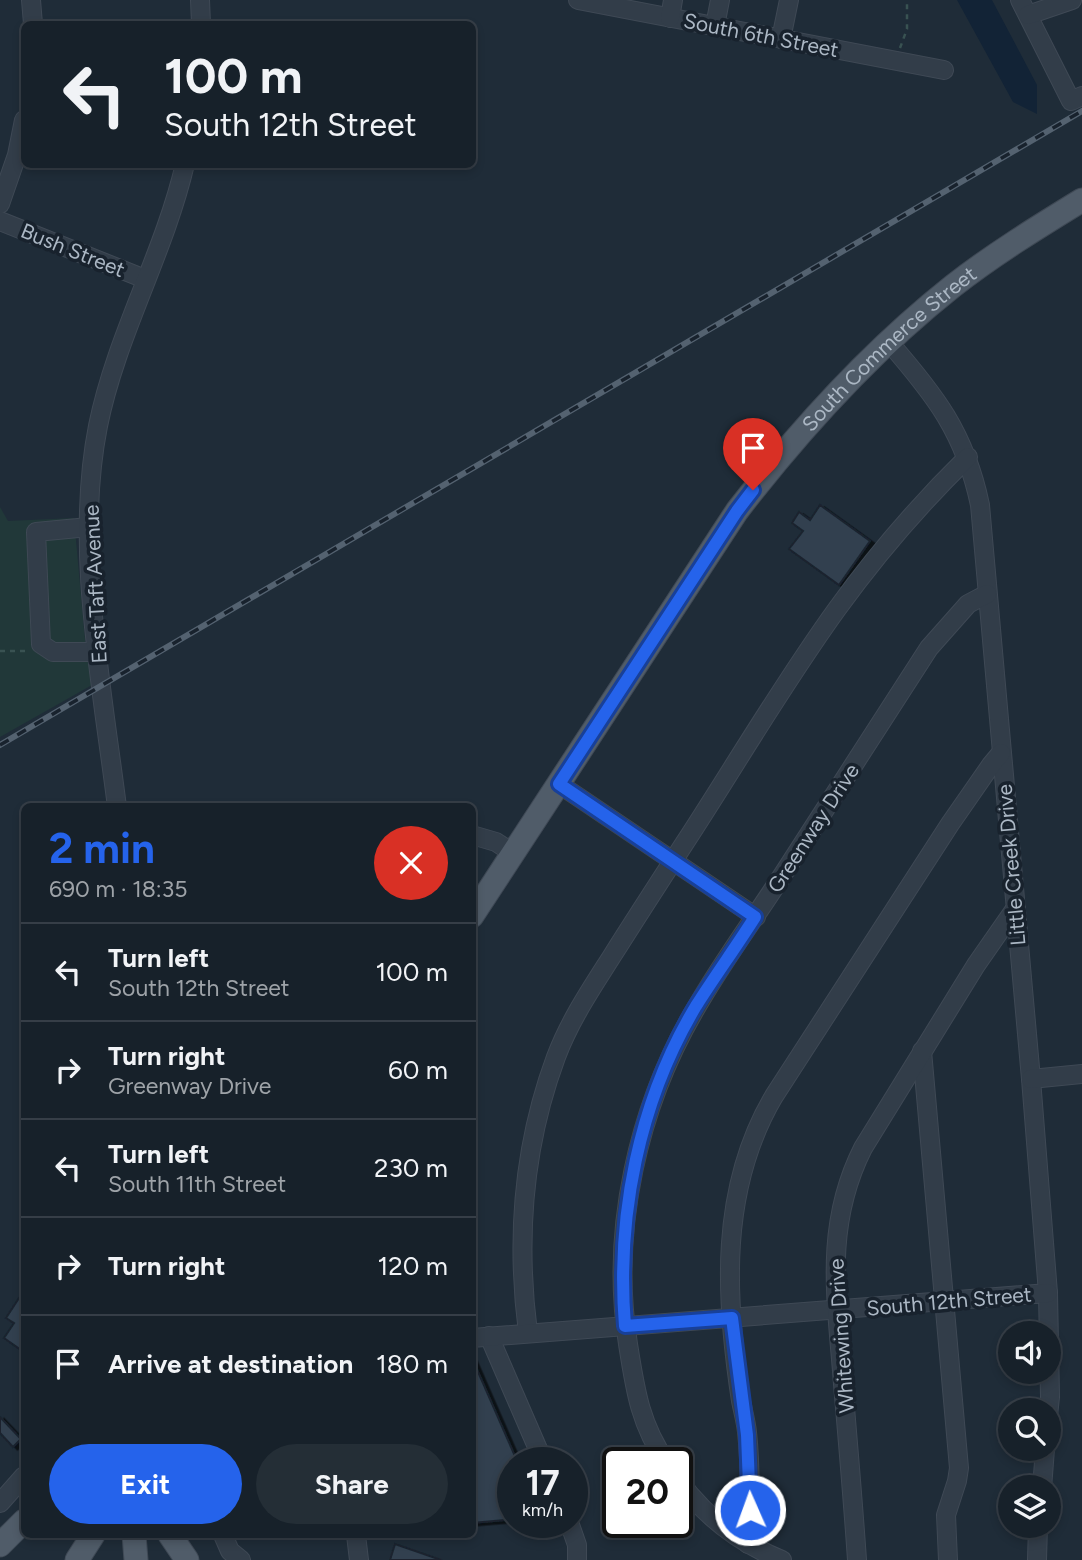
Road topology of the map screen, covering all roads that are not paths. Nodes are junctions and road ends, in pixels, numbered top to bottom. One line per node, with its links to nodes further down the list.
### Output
1 (31, 0): 9 (street)
2 (200, 0): 10 (street)
3 (578, 0): 8 (street, South 6th Street)
4 (720, 0): 11 (street)
5 (789, 0): 12 (street)
6 (1072, 0): 7 (street)
7 (1024, 8): 14 (street)
8 (671, 9): 11 (street, South 6th Street)
9 (33, 21)
10 (201, 21)
11 (715, 26): 12 (street, South 6th Street)
12 (781, 39): 13 (street, South 6th Street)
13 (944, 70)
14 (1082, 96)
15 (21, 138): 18 (street, Bush Street)
16 (184, 168): 20 (street, East Taft Avenue)
17 (1082, 200): 21 (main road, South Commerce Street)
18 (0, 204)
19 (0, 221): 20 (street, Bush Street)
20 (145, 279): 23 (street, East Taft Avenue)
21 (888, 341): 22 (street, Little Creek Drive); 27 (main road, South Commerce Street)
22 (968, 457): 24 (street, Little Creek Drive); 31 (street)
23 (89, 527): 25 (street, East Taft Avenue); 25 (street)
24 (987, 594): 26 (street, Little Creek Drive); 34 (street, Greenway Drive)
25 (98, 652): 28 (street, East Taft Avenue)
26 (1002, 753): 33 (street, Little Creek Drive); 41 (street)
27 (559, 784): 30 (main road, South Commerce Street); 31 (street)
28 (117, 803)
29 (476, 836): 30 (street)
30 (514, 854): 32 (main road, South Commerce Street)
31 (673, 860): 34 (street); 43 (street)
32 (476, 902)
33 (1015, 909): 35 (street, Whitewing Drive); 37 (street, Little Creek Drive)
34 (755, 917): 42 (street, Greenway Drive)
35 (922, 1051): 39 (street); 40 (street, Whitewing Drive)
36 (1082, 1074): 37 (street)
37 (1031, 1079): 38 (street, Little Creek Drive)
38 (1048, 1293): 39 (street, South 12th Street); 45 (street, Little Creek Drive)
39 (946, 1301): 40 (street, South 12th Street); 69 (street)
40 (837, 1310): 41 (street, South 12th Street); 68 (street, Whitewing Drive)
41 (732, 1318): 42 (street, South 12th Street); 59 (street)
42 (625, 1326): 43 (street, South 12th Street); 47 (street, Greenway Drive)
43 (528, 1334): 44 (street, South 12th Street)
44 (481, 1337): 46 (street)
45 (1049, 1398)
46 (536, 1447)
47 (656, 1447)
48 (21, 1479): 50 (street)
49 (693, 1498): 59 (street)
50 (0, 1503)
51 (21, 1524): 60 (main road)
52 (91, 1538): 61 (main road)
53 (134, 1538): 62 (main road)
54 (172, 1538): 63 (main road)
55 (224, 1538): 64 (street)
56 (356, 1538): 65 (street)
57 (575, 1538): 66 (street)
58 (1038, 1538): 70 (street)
59 (748, 1544): 67 (street)
60 (0, 1545)
61 (77, 1560)
62 (136, 1560)
63 (187, 1560)
64 (241, 1560)
65 (359, 1560)
66 (577, 1560)
67 (782, 1560)
68 (857, 1560)
69 (948, 1560)
70 (1037, 1560)

